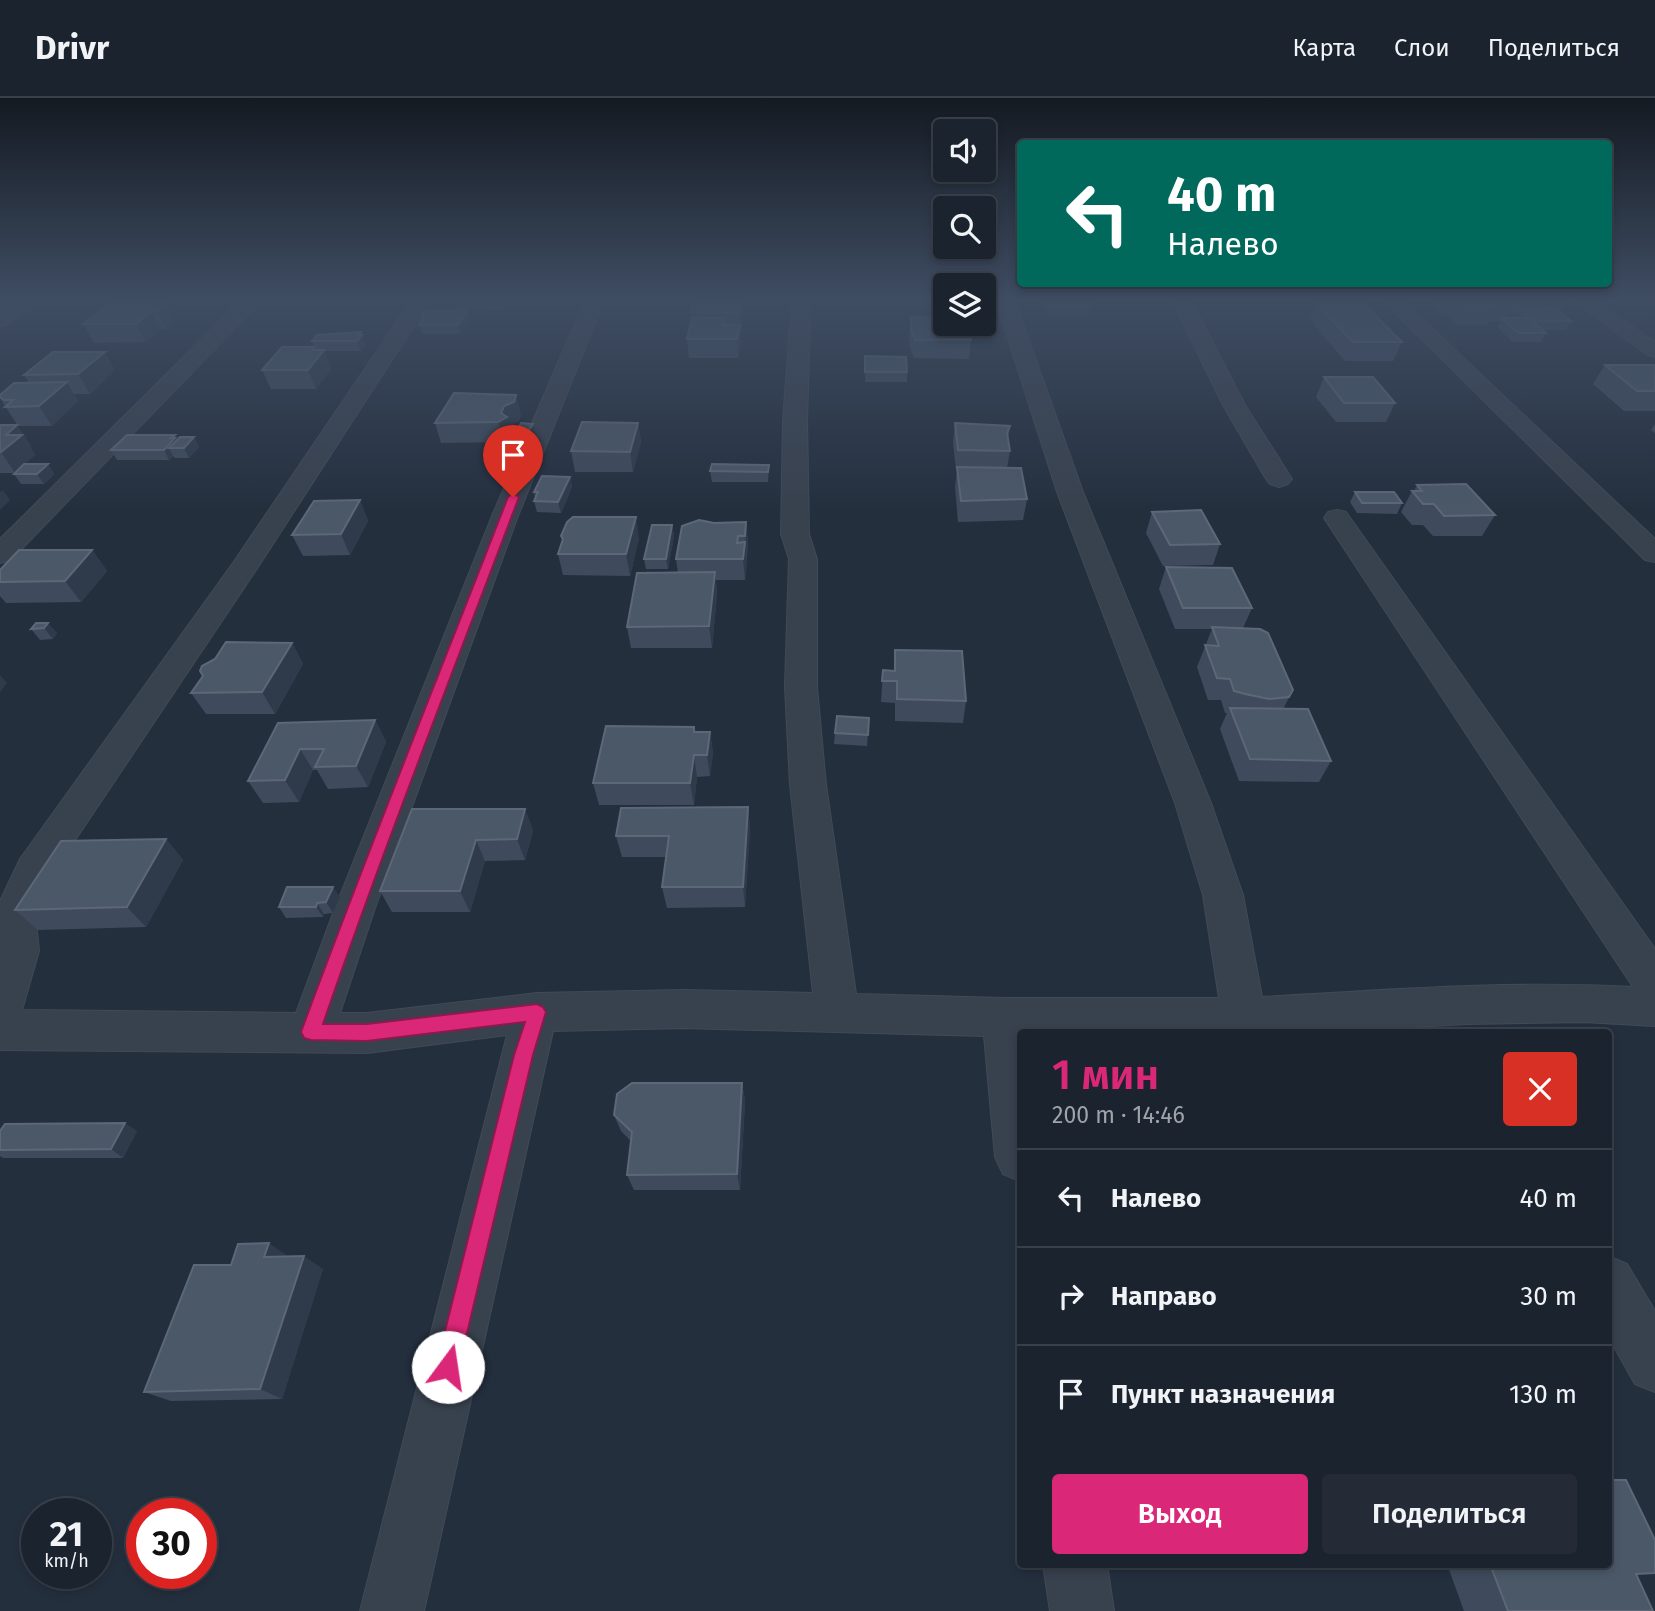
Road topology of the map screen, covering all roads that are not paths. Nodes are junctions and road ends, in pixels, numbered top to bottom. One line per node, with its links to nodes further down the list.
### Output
1 (184, 369): 11 (street)
2 (375, 369): 19 (street)
3 (566, 369): 20 (street)
4 (798, 369): 15 (street)
5 (1029, 369): 17 (street)
6 (1216, 369): 8 (street)
7 (1462, 369): 10 (street)
8 (1279, 479)
9 (1337, 518): 12 (street)
10 (1655, 554)
11 (0, 555)
12 (1655, 985)
13 (1655, 1007): 18 (street)
14 (537, 1012): 15 (street); 20 (street); 25 (street)
15 (837, 1012): 16 (street)
16 (1004, 1017): 17 (street); 21 (street)
17 (1244, 1017): 18 (street)
18 (1474, 1019)
19 (1, 1028): 20 (street)
20 (311, 1032)
21 (1017, 1131)
22 (1612, 1290): 23 (street)
23 (1655, 1364)
24 (1076, 1568): 26 (street)
25 (392, 1611)
26 (1082, 1611)

